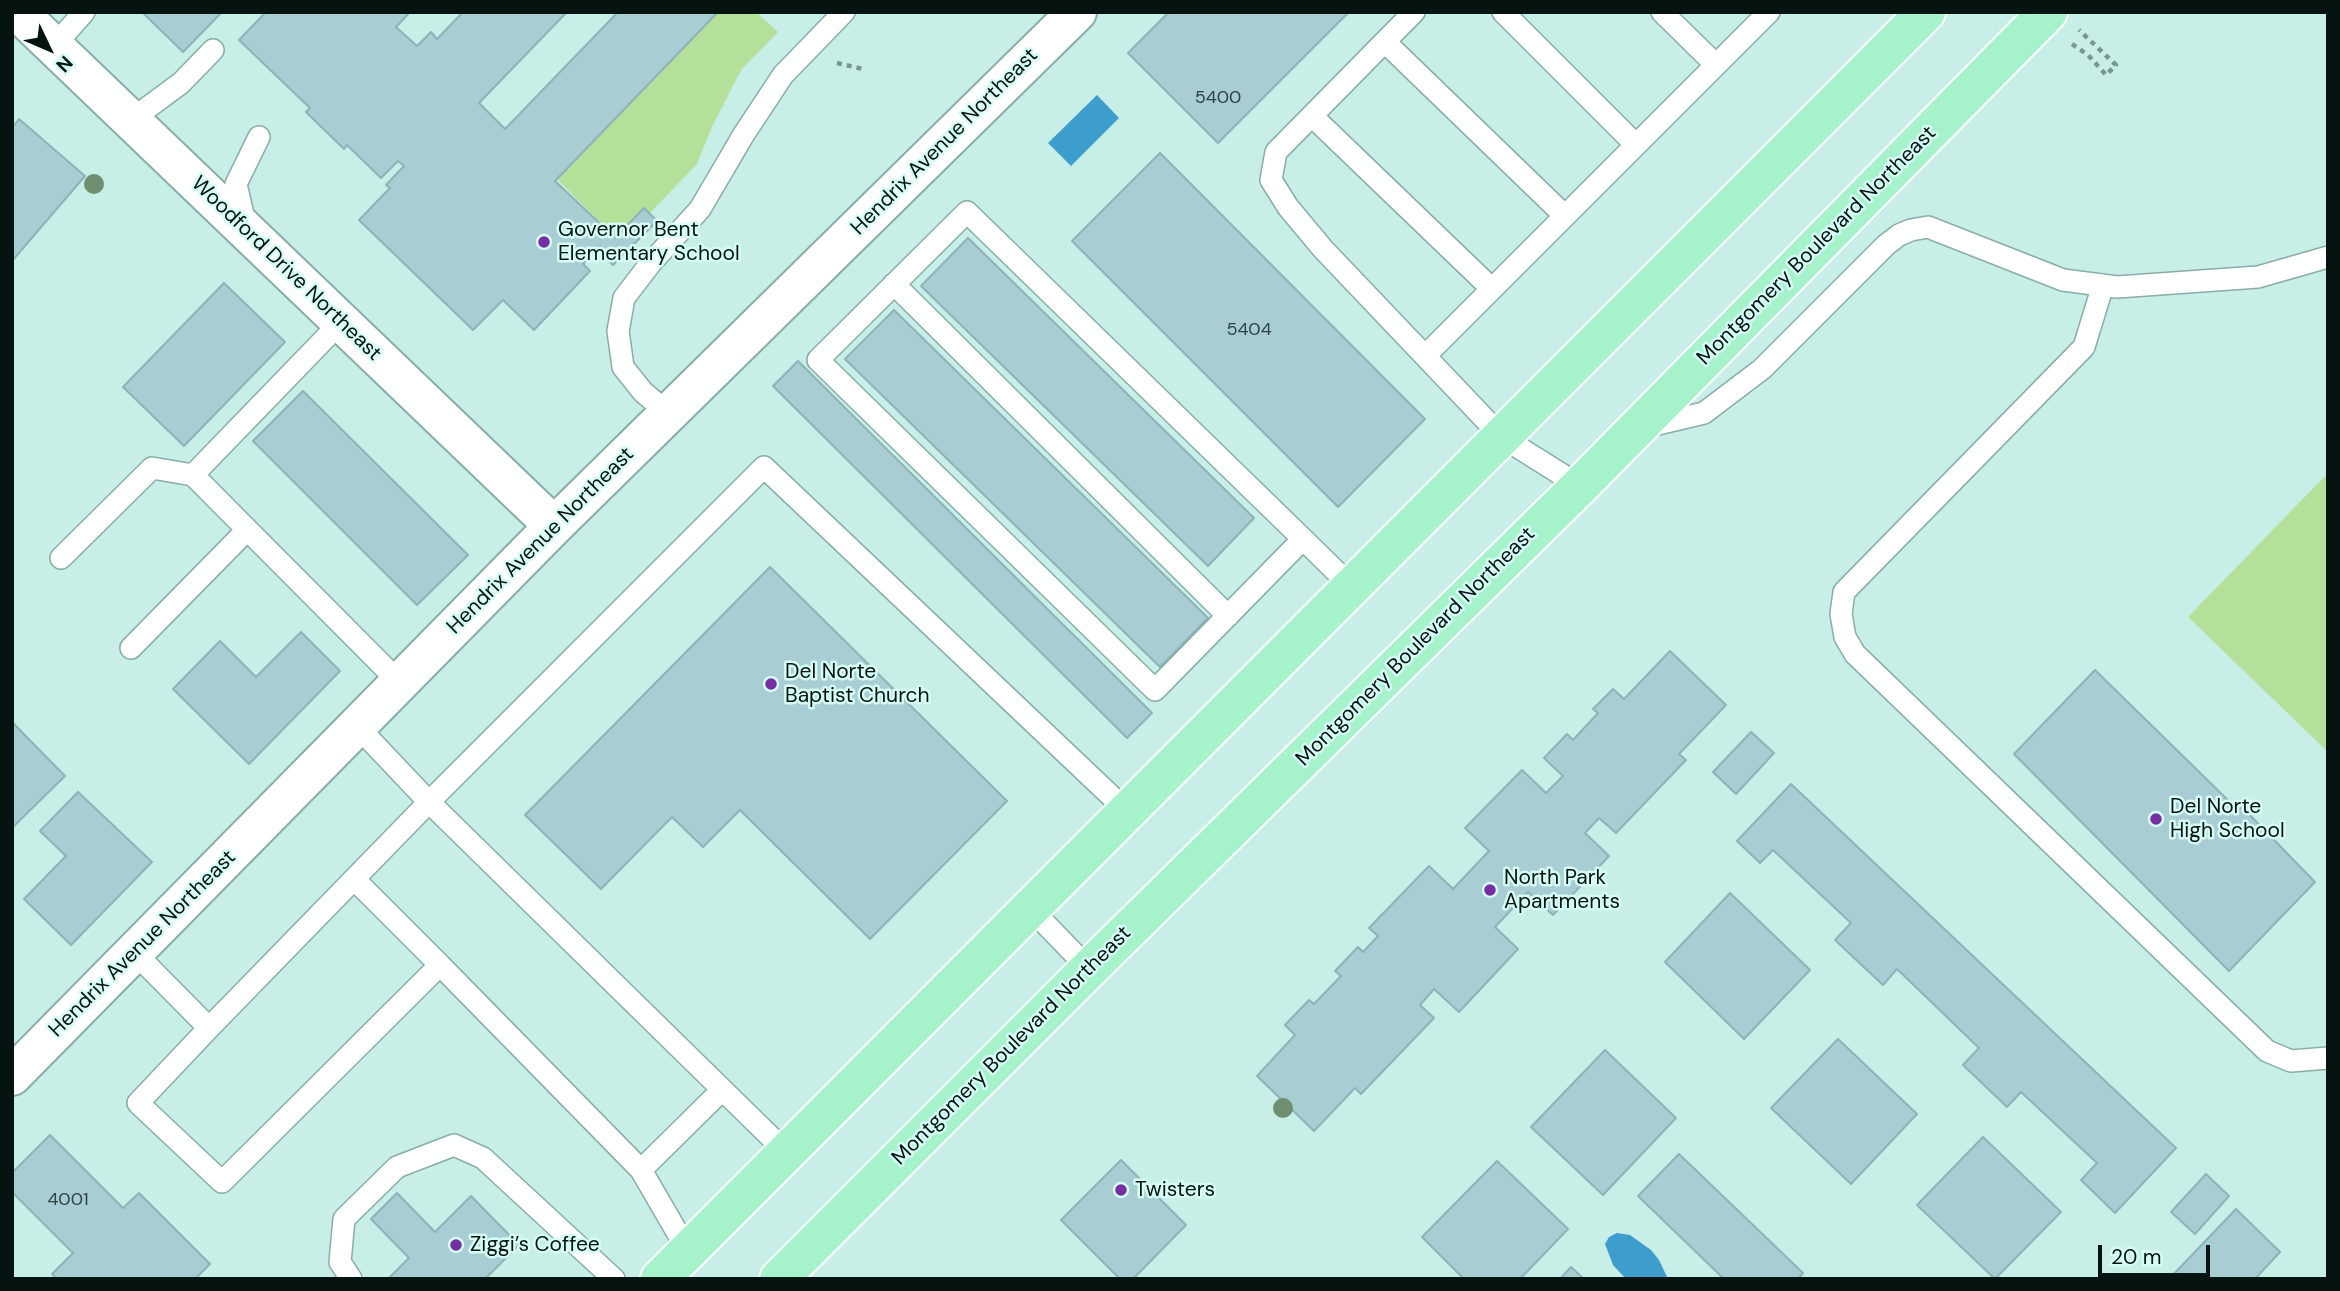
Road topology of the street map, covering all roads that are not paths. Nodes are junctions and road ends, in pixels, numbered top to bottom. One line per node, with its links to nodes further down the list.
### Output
1 (18, 12): 12 (street, Woodford Drive Northeast)
2 (84, 12): 12 (lane)
3 (844, 12): 27 (lane)
4 (1077, 12): 27 (street, Hendrix Avenue Northeast)
5 (1414, 12): 11 (lane)
6 (1503, 12): 18 (lane)
7 (1662, 12): 14 (lane)
8 (1769, 12): 14 (lane)
9 (1926, 12): 29 (main road)
10 (2048, 12): 28 (main road, Montgomery Boulevard Northeast)
11 (1385, 43): 15 (lane); 19 (lane)
12 (54, 46): 16 (street, Woodford Drive Northeast)
13 (214, 50): 16 (lane)
14 (1716, 65): 18 (lane)
15 (1312, 117): 24 (lane); 26 (lane)
16 (131, 120): 20 (street, Woodford Drive Northeast)
17 (259, 137): 20 (lane)
18 (1636, 145): 19 (lane)
19 (1565, 216): 24 (lane)
20 (247, 231): 25 (street, Woodford Drive Northeast)
21 (2328, 257): 23 (lane)
22 (894, 284): 34 (lane); 37 (lane); 37 (lane)
23 (2103, 285): 28 (lane); 49 (lane)
24 (1492, 289): 26 (lane)
25 (341, 322): 30 (lane); 32 (street, Woodford Drive Northeast)
26 (1424, 356): 29 (lane)
27 (669, 414): 32 (street, Hendrix Avenue Northeast)
28 (1636, 429): 31 (main road, Montgomery Boulevard Northeast)
29 (1502, 437): 31 (lane); 36 (main road)
30 (193, 475): 33 (lane); 35 (lane)
31 (1580, 486): 47 (main road, Montgomery Boulevard Northeast)
32 (554, 526): 39 (street, Hendrix Avenue Northeast)
33 (247, 530): 38 (lane); 39 (lane)
34 (1303, 539): 36 (lane); 37 (lane)
35 (61, 558)
36 (1353, 588): 42 (main road)
37 (1228, 616)
38 (131, 648)
39 (400, 683): 40 (street, Hendrix Avenue Northeast)
40 (357, 726): 41 (lane); 45 (street, Hendrix Avenue Northeast)
41 (429, 802): 42 (lane); 43 (lane); 51 (lane)
42 (1128, 812): 44 (main road)
43 (354, 879): 46 (lane); 48 (lane)
44 (1031, 909): 47 (lane); 52 (main road)
45 (134, 952): 48 (lane); 50 (street, Hendrix Avenue Northeast)
46 (440, 965): 48 (lane); 53 (lane)
47 (1089, 969): 58 (main road, Montgomery Boulevard Northeast)
48 (209, 1028)
49 (2328, 1058)
50 (12, 1076)
51 (722, 1090): 52 (lane); 53 (lane)
52 (787, 1153): 54 (main road)
53 (641, 1170): 54 (lane)
54 (688, 1251): 57 (main road)
55 (351, 1279): 56 (lane)
56 (614, 1279)
57 (660, 1279)
58 (779, 1279)

